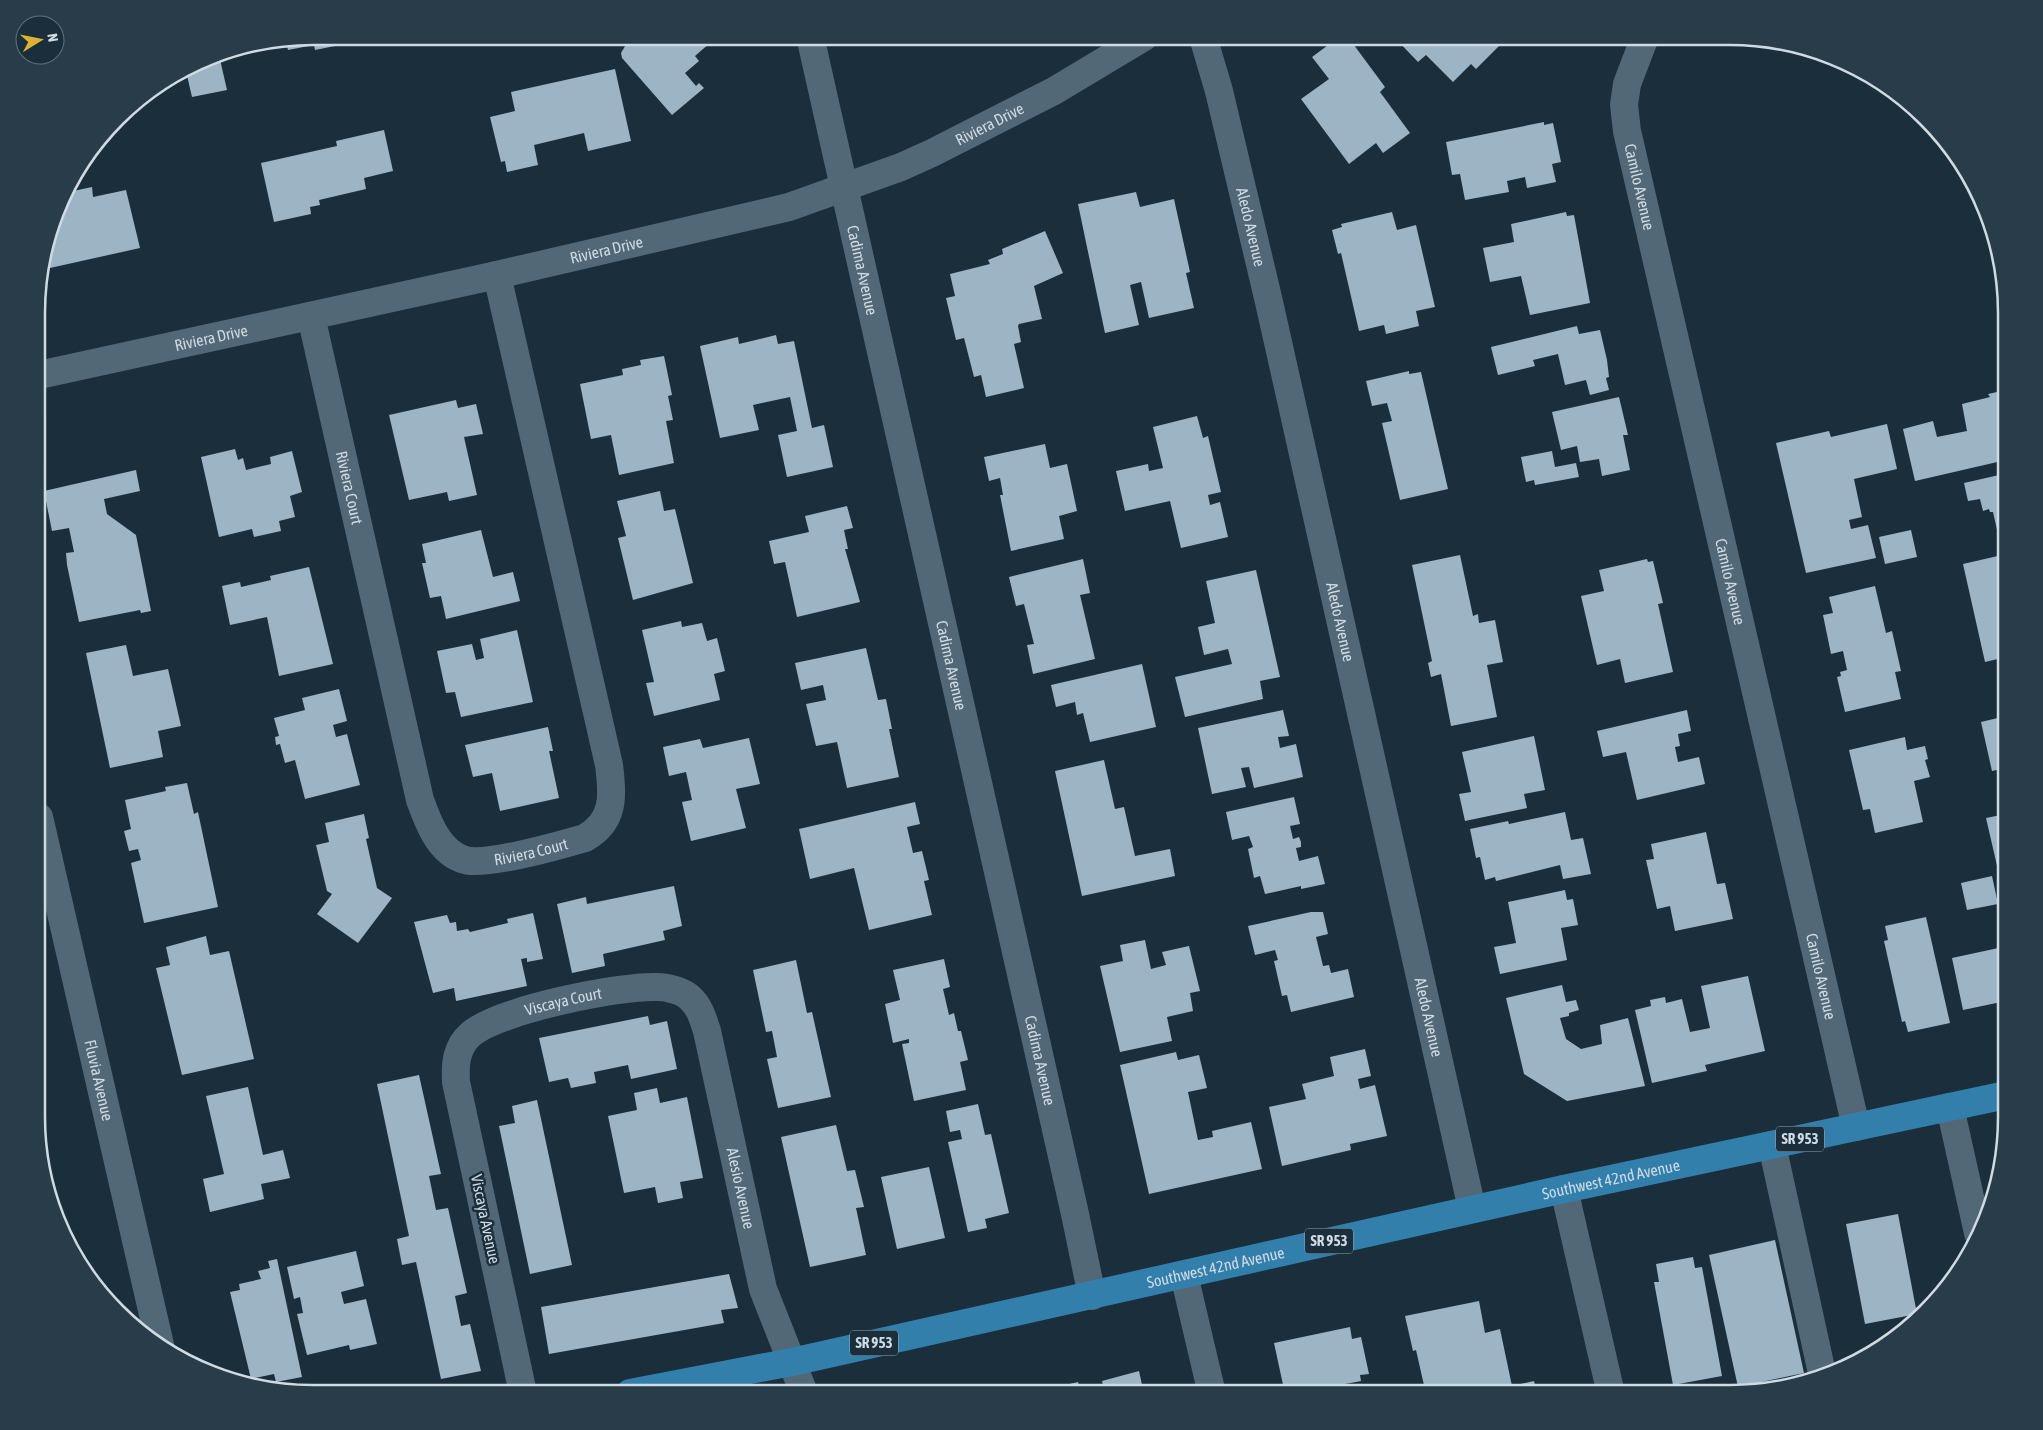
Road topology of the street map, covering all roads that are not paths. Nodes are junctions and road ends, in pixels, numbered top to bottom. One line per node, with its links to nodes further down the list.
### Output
1 (812, 45): 5 (street, Cadima Avenue)
2 (1131, 45): 5 (street, Riviera Drive)
3 (1205, 45): 17 (street, Aledo Avenue)
4 (1641, 45): 14 (street, Camilo Avenue)
5 (842, 187): 6 (street, Riviera Drive); 20 (street, Cadima Avenue)
6 (498, 275): 7 (street, Riviera Drive); 7 (street, Riviera Court)
7 (311, 316): 8 (street, Riviera Drive)
8 (45, 374)
9 (45, 843): 21 (street, Fluvia Avenue)
10 (675, 990): 11 (street, Viscaya Court); 22 (street, Alesio Avenue)
11 (461, 1046): 24 (street, Viscaya Avenue)
12 (1998, 1097): 13 (main road, Southwest 42nd Avenue / SR 953)
13 (1950, 1107): 14 (main road, Southwest 42nd Avenue / SR 953); 18 (street)
14 (1856, 1127): 15 (main road, Southwest 42nd Avenue / SR 953)
15 (1772, 1145): 16 (main road, Southwest 42nd Avenue / SR 953); 23 (street)
16 (1564, 1189): 17 (main road, Southwest 42nd Avenue / SR 953); 28 (street)
17 (1472, 1209): 19 (main road, Southwest 42nd Avenue / SR 953)
18 (1976, 1224)
19 (1184, 1275): 20 (main road, Southwest 42nd Avenue / SR 953); 27 (street)
20 (1092, 1296): 22 (main road, Southwest 42nd Avenue / SR 953)
21 (158, 1336)
22 (792, 1362): 25 (main road, Southwest 42nd Avenue / SR 953); 26 (street, Alesio Avenue)
23 (1821, 1369)
24 (521, 1385)
25 (672, 1385)
26 (801, 1385)
27 (1210, 1385)
28 (1609, 1385)

